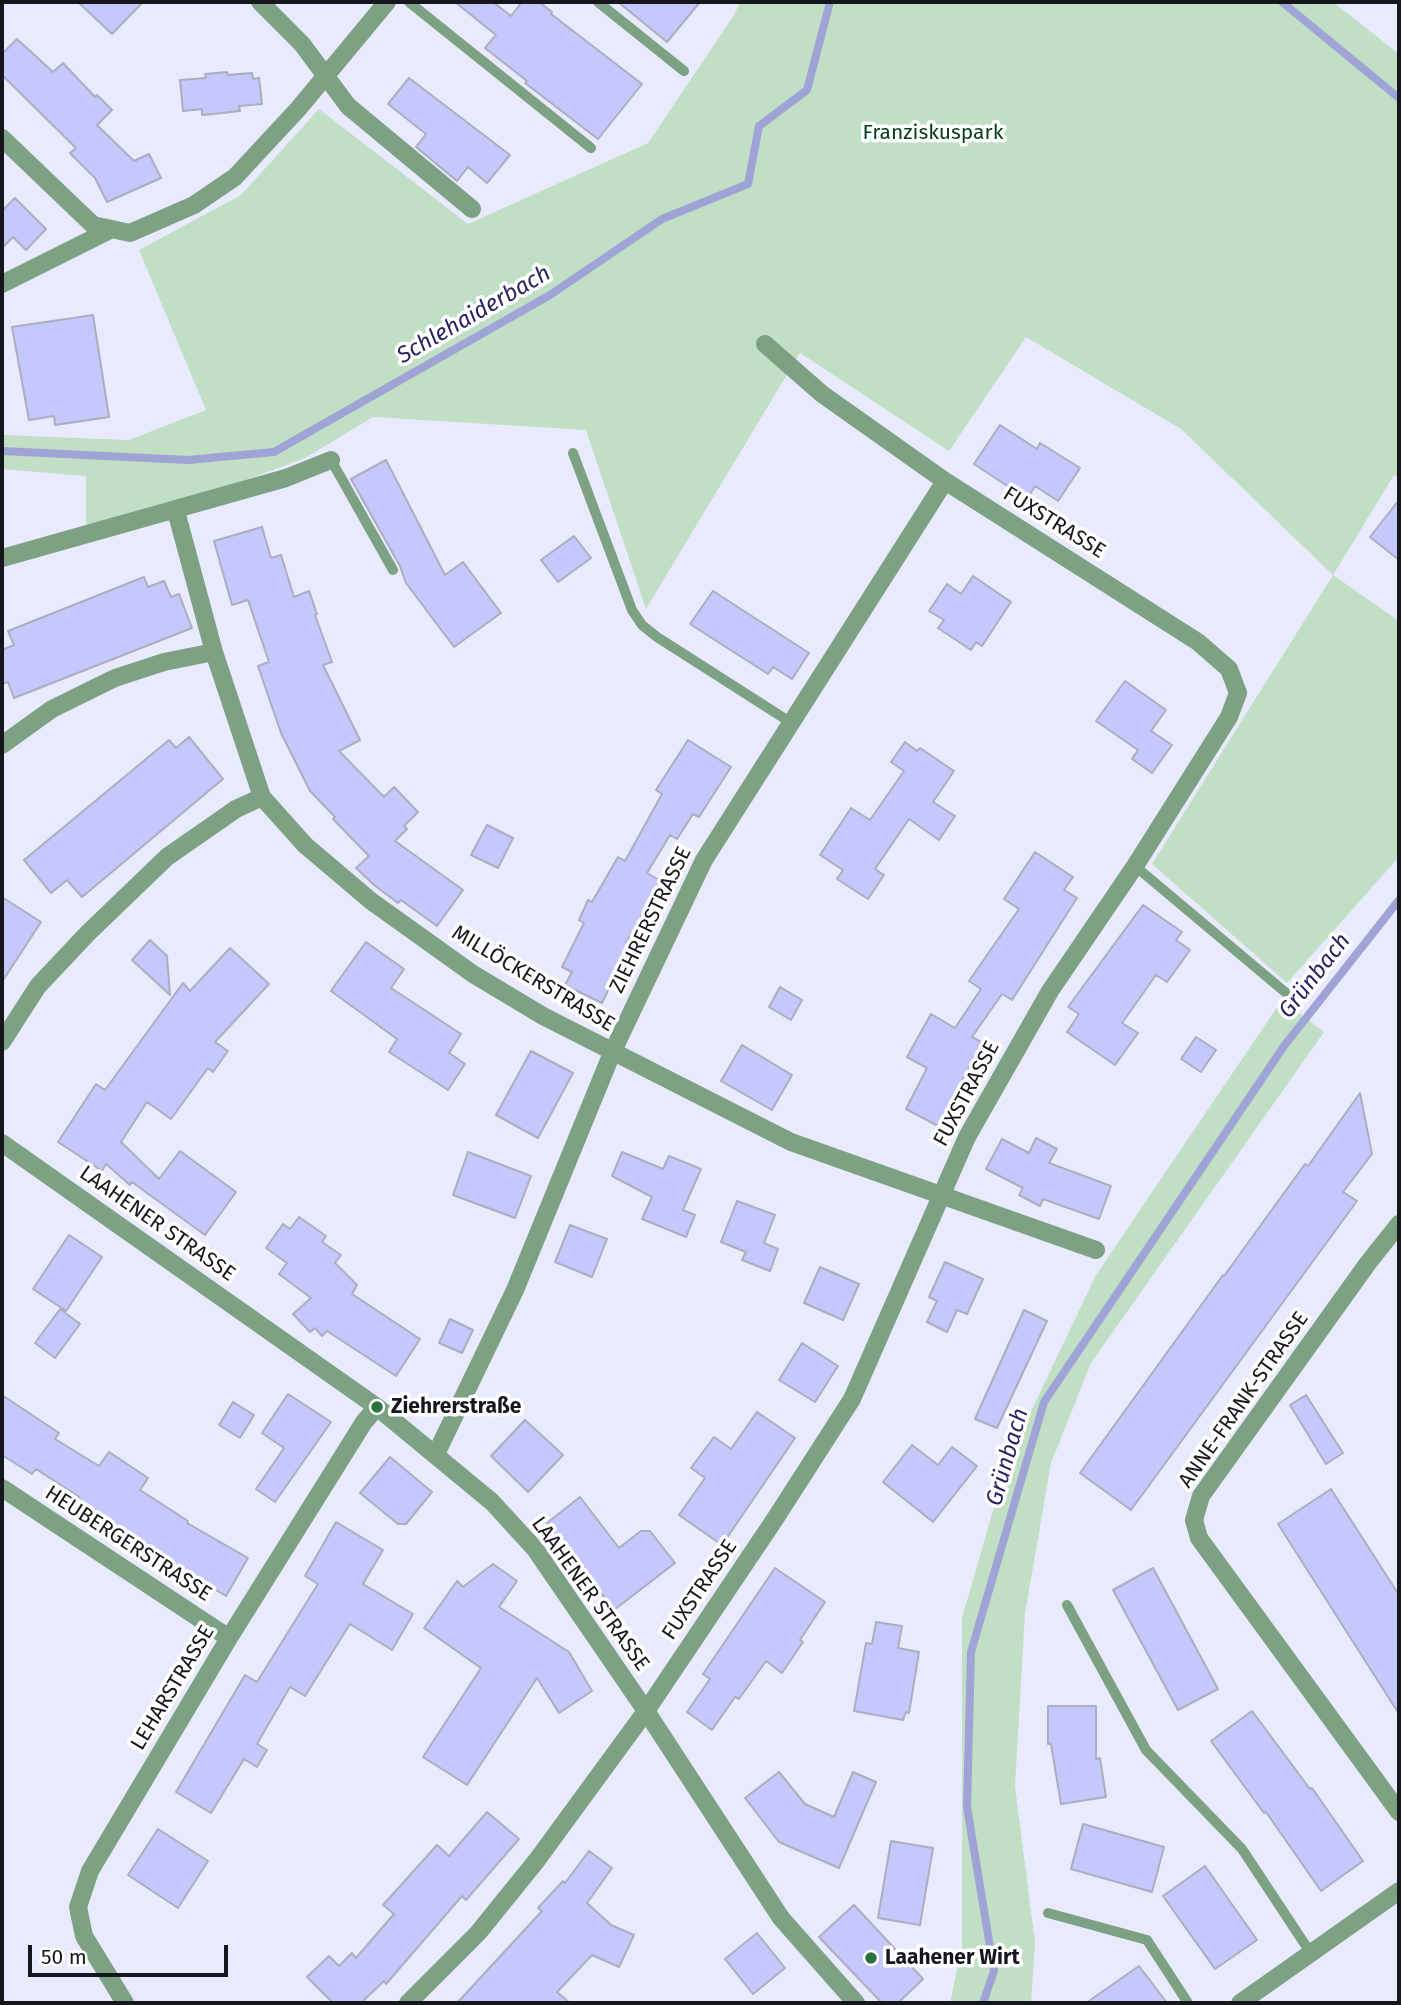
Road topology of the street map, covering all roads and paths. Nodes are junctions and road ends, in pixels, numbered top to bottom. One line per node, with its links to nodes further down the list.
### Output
1 (260, 2): 6 (street)
2 (387, 2): 6 (street)
3 (409, 2): 8 (lane)
4 (598, 2): 5 (lane)
5 (684, 71)
6 (326, 75): 9 (street); 10 (street)
7 (2, 138): 10 (street)
8 (591, 148)
9 (472, 209)
10 (112, 229): 11 (street)
11 (2, 284)
12 (765, 345): 15 (street, FUXSTRASSE)
13 (573, 453): 20 (lane)
14 (331, 460): 16 (street); 18 (lane)
15 (945, 481): 20 (street, ZIEHRERSTRASSE); 23 (street, FUXSTRASSE)
16 (176, 511): 17 (street); 19 (street, MILLÖCKERSTRASSE)
17 (2, 558)
18 (393, 570)
19 (214, 652): 21 (street); 22 (street, MILLÖCKERSTRASSE)
20 (790, 722): 26 (street, ZIEHRERSTRASSE)
21 (2, 745)
22 (262, 797): 25 (street); 26 (street, MILLÖCKERSTRASSE)
23 (1135, 866): 24 (lane); 28 (street, FUXSTRASSE)
24 (1284, 992)
25 (2, 1042)
26 (612, 1053): 28 (street, MILLÖCKERSTRASSE); 32 (street, ZIEHRERSTRASSE)
27 (2, 1143): 31 (street, LAAHENER STRASSE)
28 (942, 1195): 30 (street, MILLÖCKERSTRASSE); 36 (street, FUXSTRASSE)
29 (1399, 1224): 37 (street, ANNE-FRANK-STRASSE)
30 (1096, 1250)
31 (377, 1406): 32 (street, LAAHENER STRASSE); 35 (street, LEHARSTRASSE)
32 (436, 1454): 36 (street, LAAHENER STRASSE)
33 (2, 1488): 35 (street, HEUBERGERSTRASSE)
34 (1067, 1605): 40 (lane)
35 (229, 1638): 41 (street, LEHARSTRASSE)
36 (646, 1711): 42 (street, FUXSTRASSE); 43 (street, LAAHENER STRASSE)
37 (1399, 1812)
38 (1399, 1891): 40 (street)
39 (1048, 1913): 44 (lane)
40 (1310, 1952): 45 (street)
41 (125, 2003)
42 (408, 2003)
43 (856, 2003)
44 (1188, 2003)
45 (1240, 2003)

